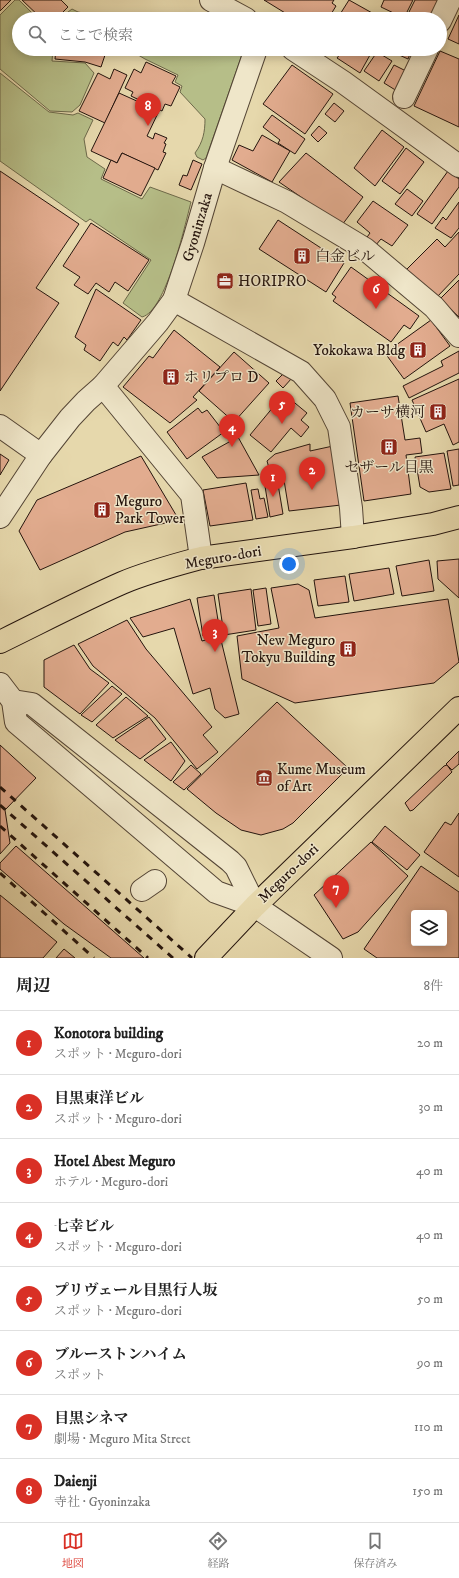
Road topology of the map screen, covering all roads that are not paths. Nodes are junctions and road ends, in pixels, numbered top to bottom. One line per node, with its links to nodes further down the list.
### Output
1 (450, 0): 2 (street)
2 (444, 12)
3 (254, 56): 8 (street, Gyoninzaka)
4 (304, 56): 7 (street)
5 (424, 56): 6 (street)
6 (404, 97)
7 (459, 166)
8 (215, 168): 9 (street, Gyoninzaka); 10 (street)
9 (174, 300): 11 (street, Gyoninzaka); 16 (street)
10 (459, 336)
11 (104, 386): 13 (street, Gyoninzaka); 17 (street)
12 (0, 426): 13 (street)
13 (41, 454): 14 (street, Gyoninzaka)
14 (0, 517)
15 (459, 517): 16 (main road, Meguro-dori)
16 (353, 538): 17 (main road, Meguro-dori)
17 (201, 558): 18 (main road, Meguro-dori)
18 (0, 642)
19 (6, 692): 21 (street); 21 (street)
20 (459, 708): 21 (main road, Meguro-dori)
21 (255, 906): 22 (main road, Meguro-dori); 23 (street)
22 (211, 953)
23 (331, 958)

